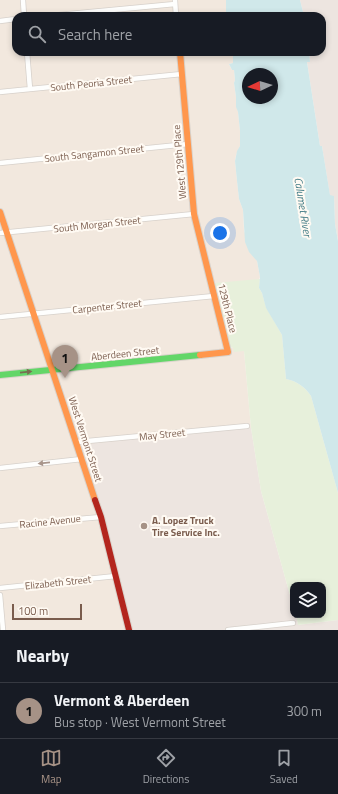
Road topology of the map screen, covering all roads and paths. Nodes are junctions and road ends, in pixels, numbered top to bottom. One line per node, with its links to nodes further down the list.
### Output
1 (22, 0): 3 (street)
2 (175, 2): 4 (street); 5 (street)
3 (24, 12)
4 (84, 12)
5 (176, 12)
6 (12, 20): 7 (street)
7 (0, 21)
8 (27, 56): 11 (street)
9 (180, 56): 10 (street, West 129th Place)
10 (182, 74): 11 (street, South Peoria Street); 13 (street, West 129th Place)
11 (30, 89): 12 (street, South Peoria Street)
12 (0, 92)
13 (188, 144): 14 (street, South Sangamon Street); 16 (street, West 129th Place)
14 (0, 163)
15 (0, 212): 17 (street, West Vermont Street)
16 (194, 214): 17 (street, South Morgan Street); 19 (street, West 129th Place)
17 (7, 232): 18 (street, South Morgan Street); 21 (street, West Vermont Street)
18 (0, 233)
19 (208, 268): 20 (street, 129th Place)
20 (214, 296): 21 (street, Carpenter Street); 23 (street, 129th Place)
21 (34, 314): 22 (street, Carpenter Street); 24 (street, West Vermont Street)
22 (0, 317)
23 (228, 352): 24 (street, Aberdeen Street)
24 (52, 370): 25 (street, Aberdeen Street, one-way to 24); 27 (street, West Vermont Street)
25 (0, 375)
26 (247, 426): 27 (street, May Street)
27 (77, 442): 28 (street, West Vermont Street)
28 (82, 459): 29 (street, one-way to 29); 30 (street, West Vermont Street)
29 (0, 468)
30 (101, 517): 31 (street, Racine Avenue); 32 (street, West Vermont Street)
31 (0, 526)
32 (116, 576): 33 (street, Elizabeth Street); 37 (street, West Vermont Street)
33 (0, 588)
34 (0, 595): 36 (street)
35 (293, 623): 38 (street)
36 (3, 630)
37 (129, 630)
38 (228, 630)

